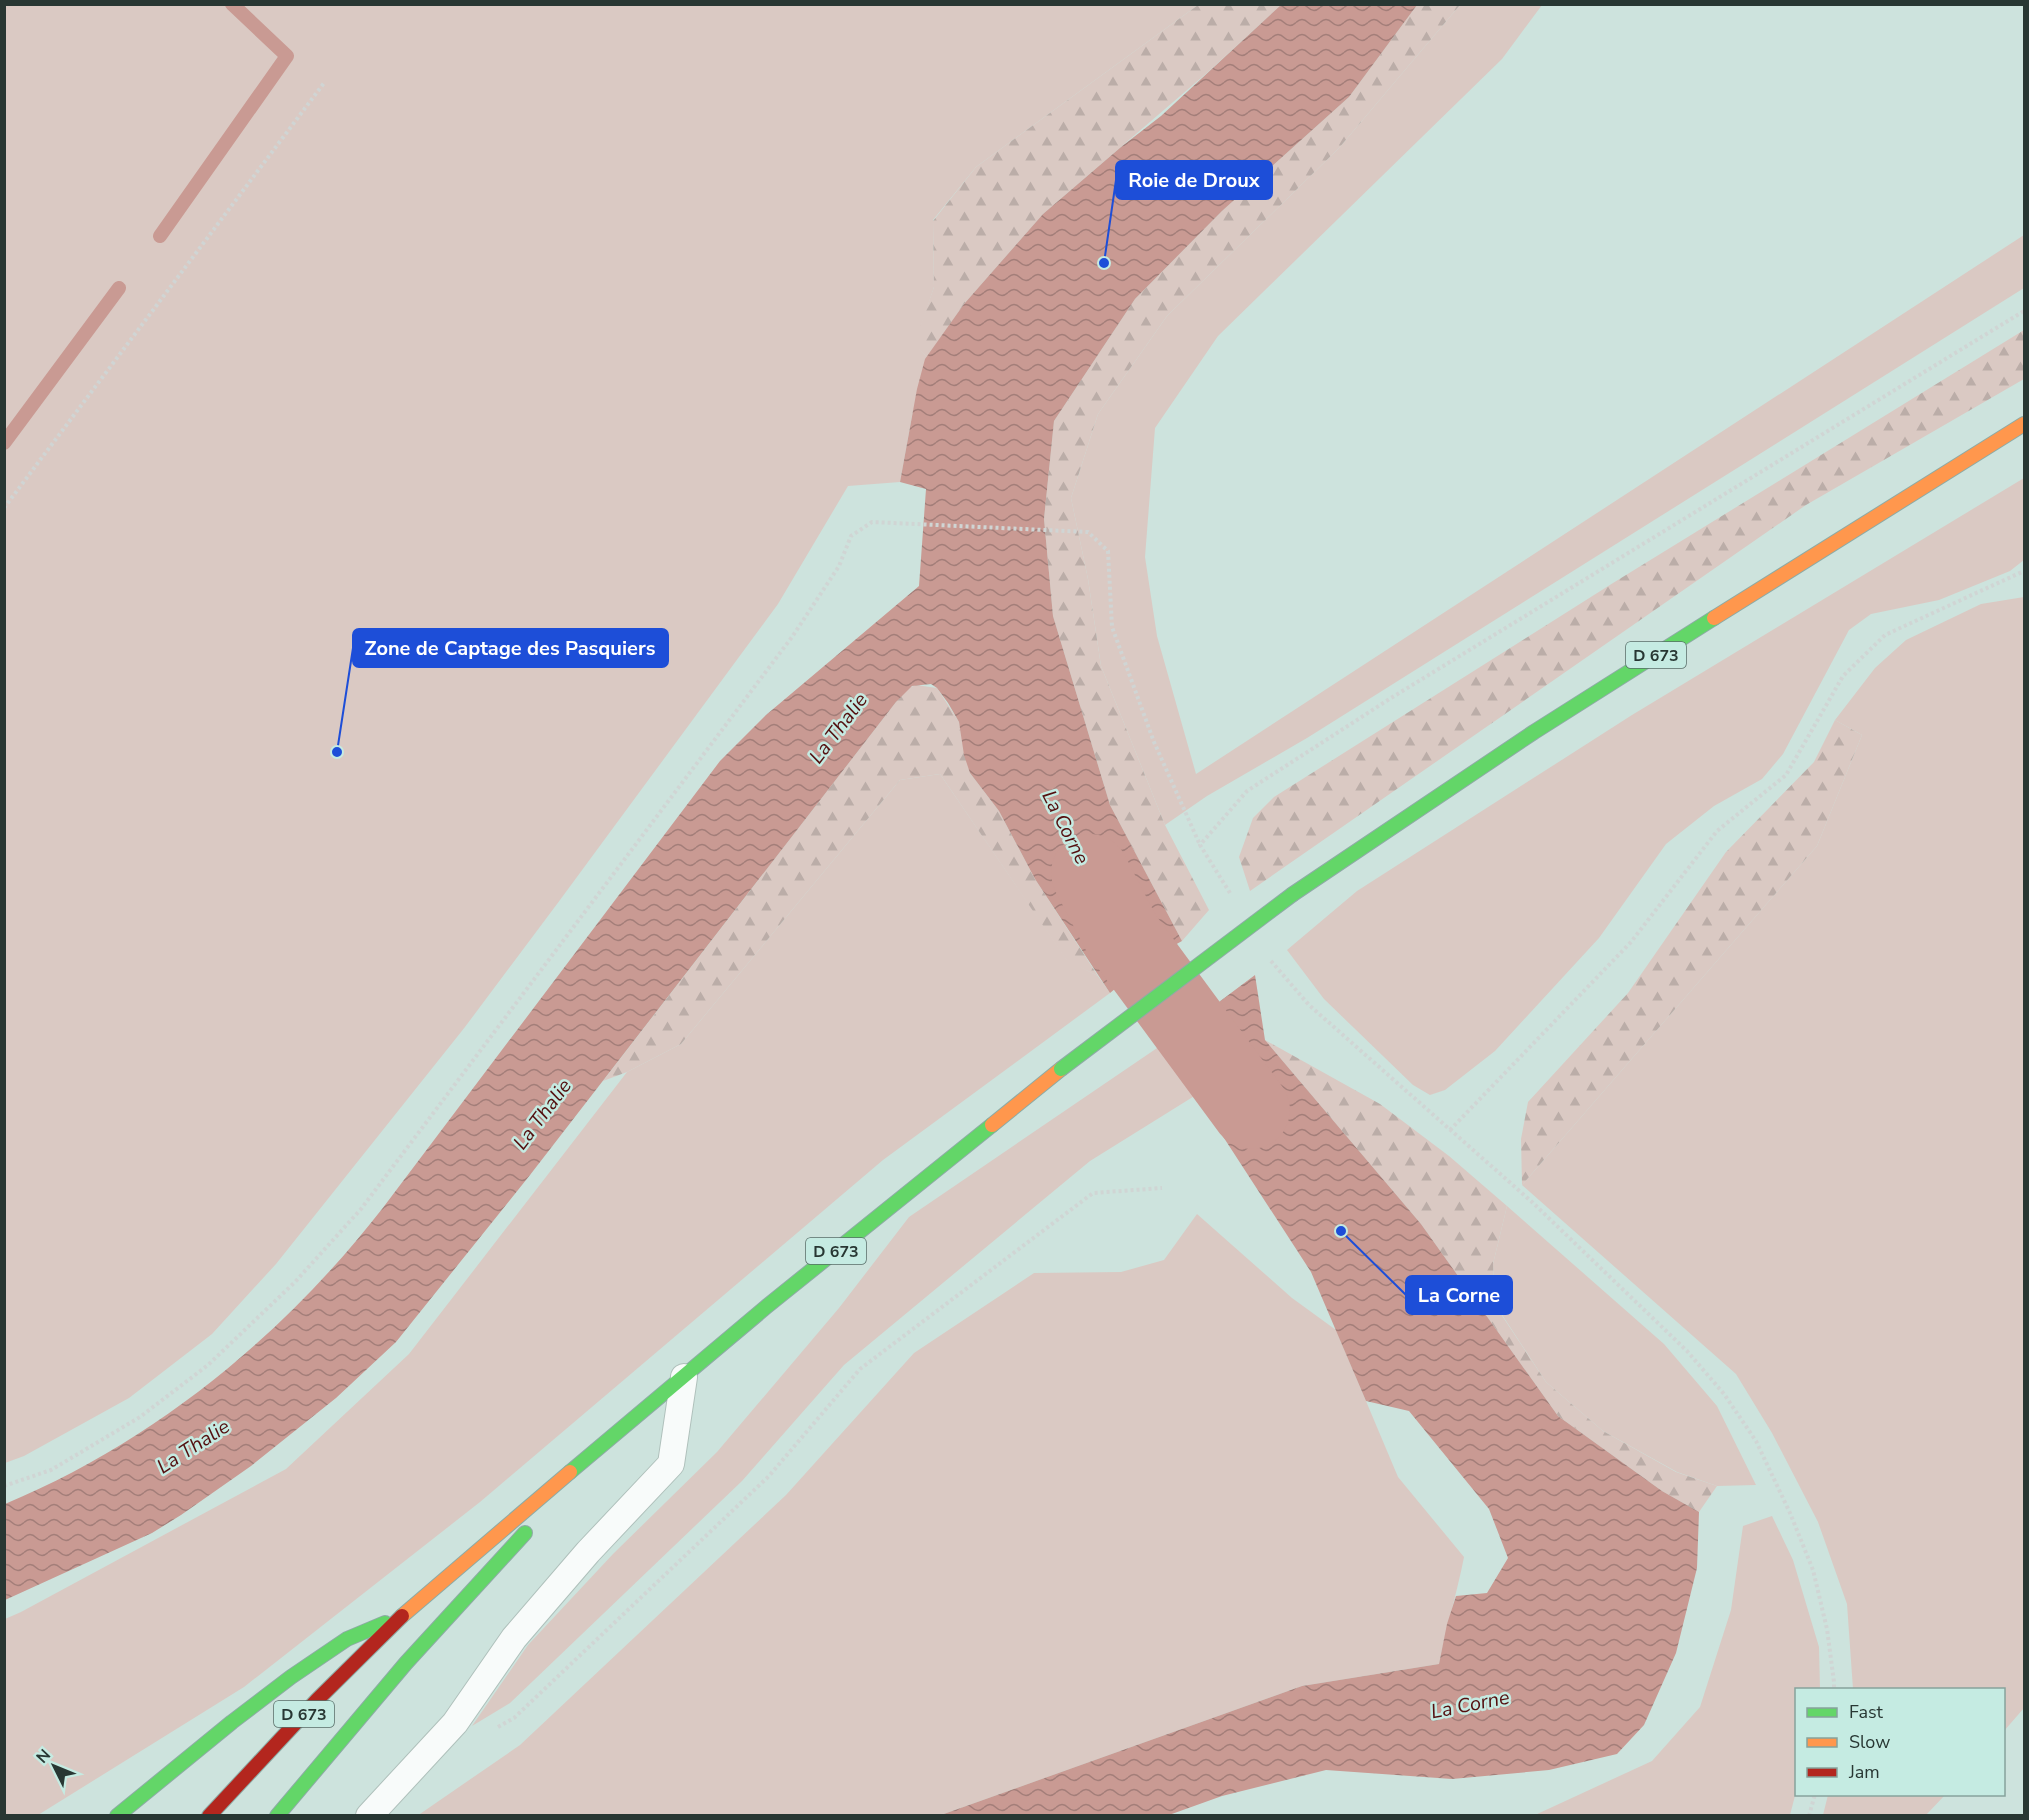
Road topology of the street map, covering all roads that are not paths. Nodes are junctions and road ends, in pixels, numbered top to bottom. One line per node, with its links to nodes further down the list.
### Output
1 (2025, 424): 2 (main road, D 673, bridge)
2 (684, 1377): 3 (main road, D 673); 8 (lane)
3 (613, 1437): 4 (main road, D 673); 7 (main road)
4 (403, 1616): 5 (main road); 6 (main road, D 673)
5 (117, 1815)
6 (209, 1815)
7 (277, 1815)
8 (369, 1815)

